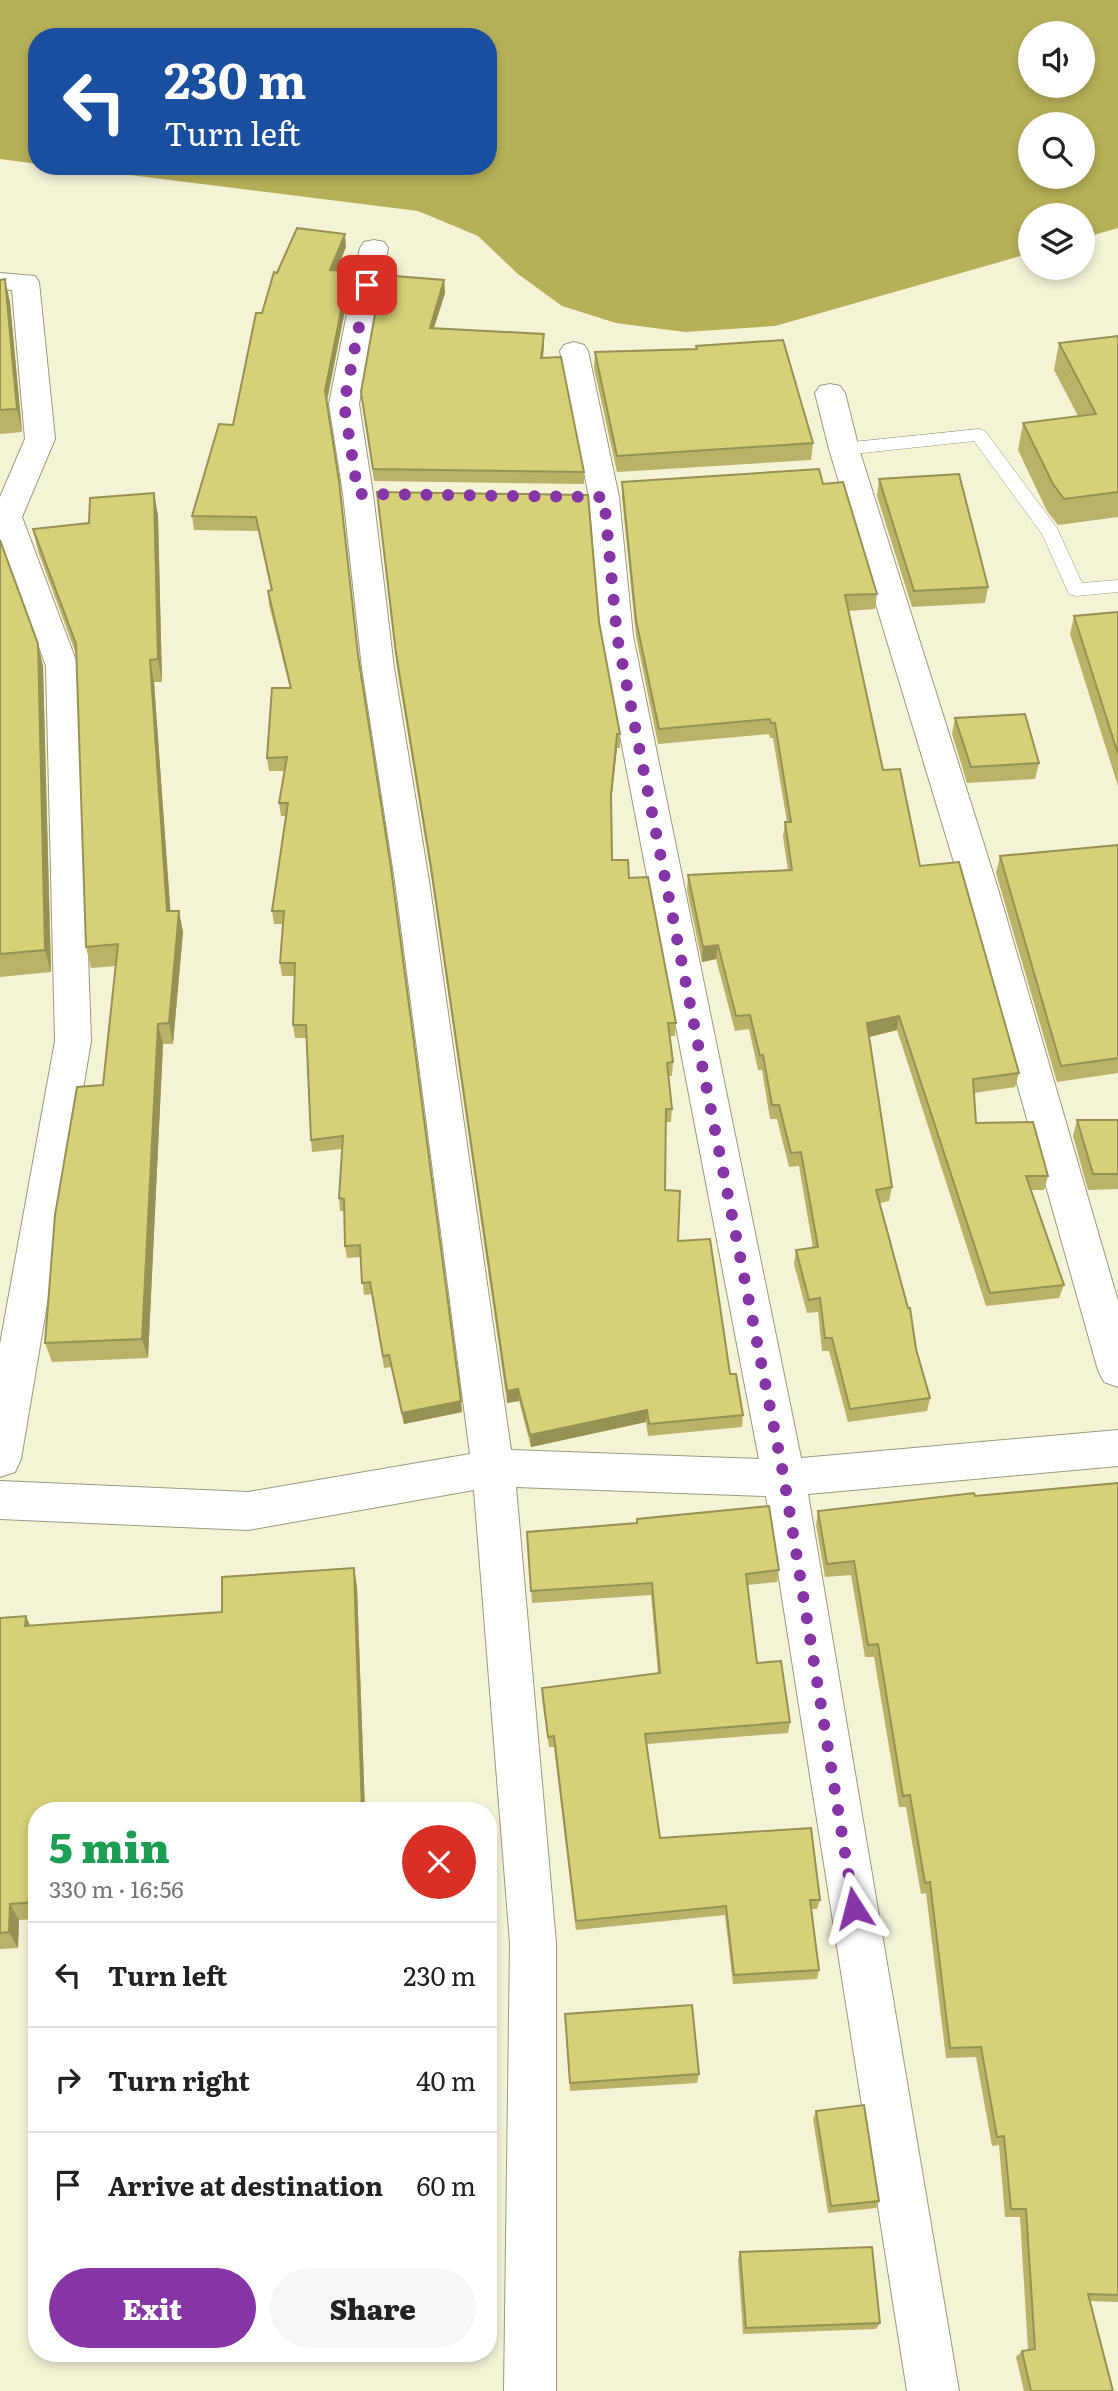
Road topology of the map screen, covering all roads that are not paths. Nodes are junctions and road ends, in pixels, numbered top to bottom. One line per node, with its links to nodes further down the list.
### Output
1 (374, 248): 10 (street)
2 (0, 281): 9 (street)
3 (574, 351): 11 (street)
4 (830, 393): 5 (street)
5 (840, 464): 6 (lane); 7 (street)
6 (1118, 586)
7 (1118, 1370)
8 (1118, 1448): 11 (street)
9 (0, 1459)
10 (493, 1468): 11 (street); 12 (street); 13 (street)
11 (784, 1478): 14 (street)
12 (0, 1500)
13 (530, 2391)
14 (933, 2391)

